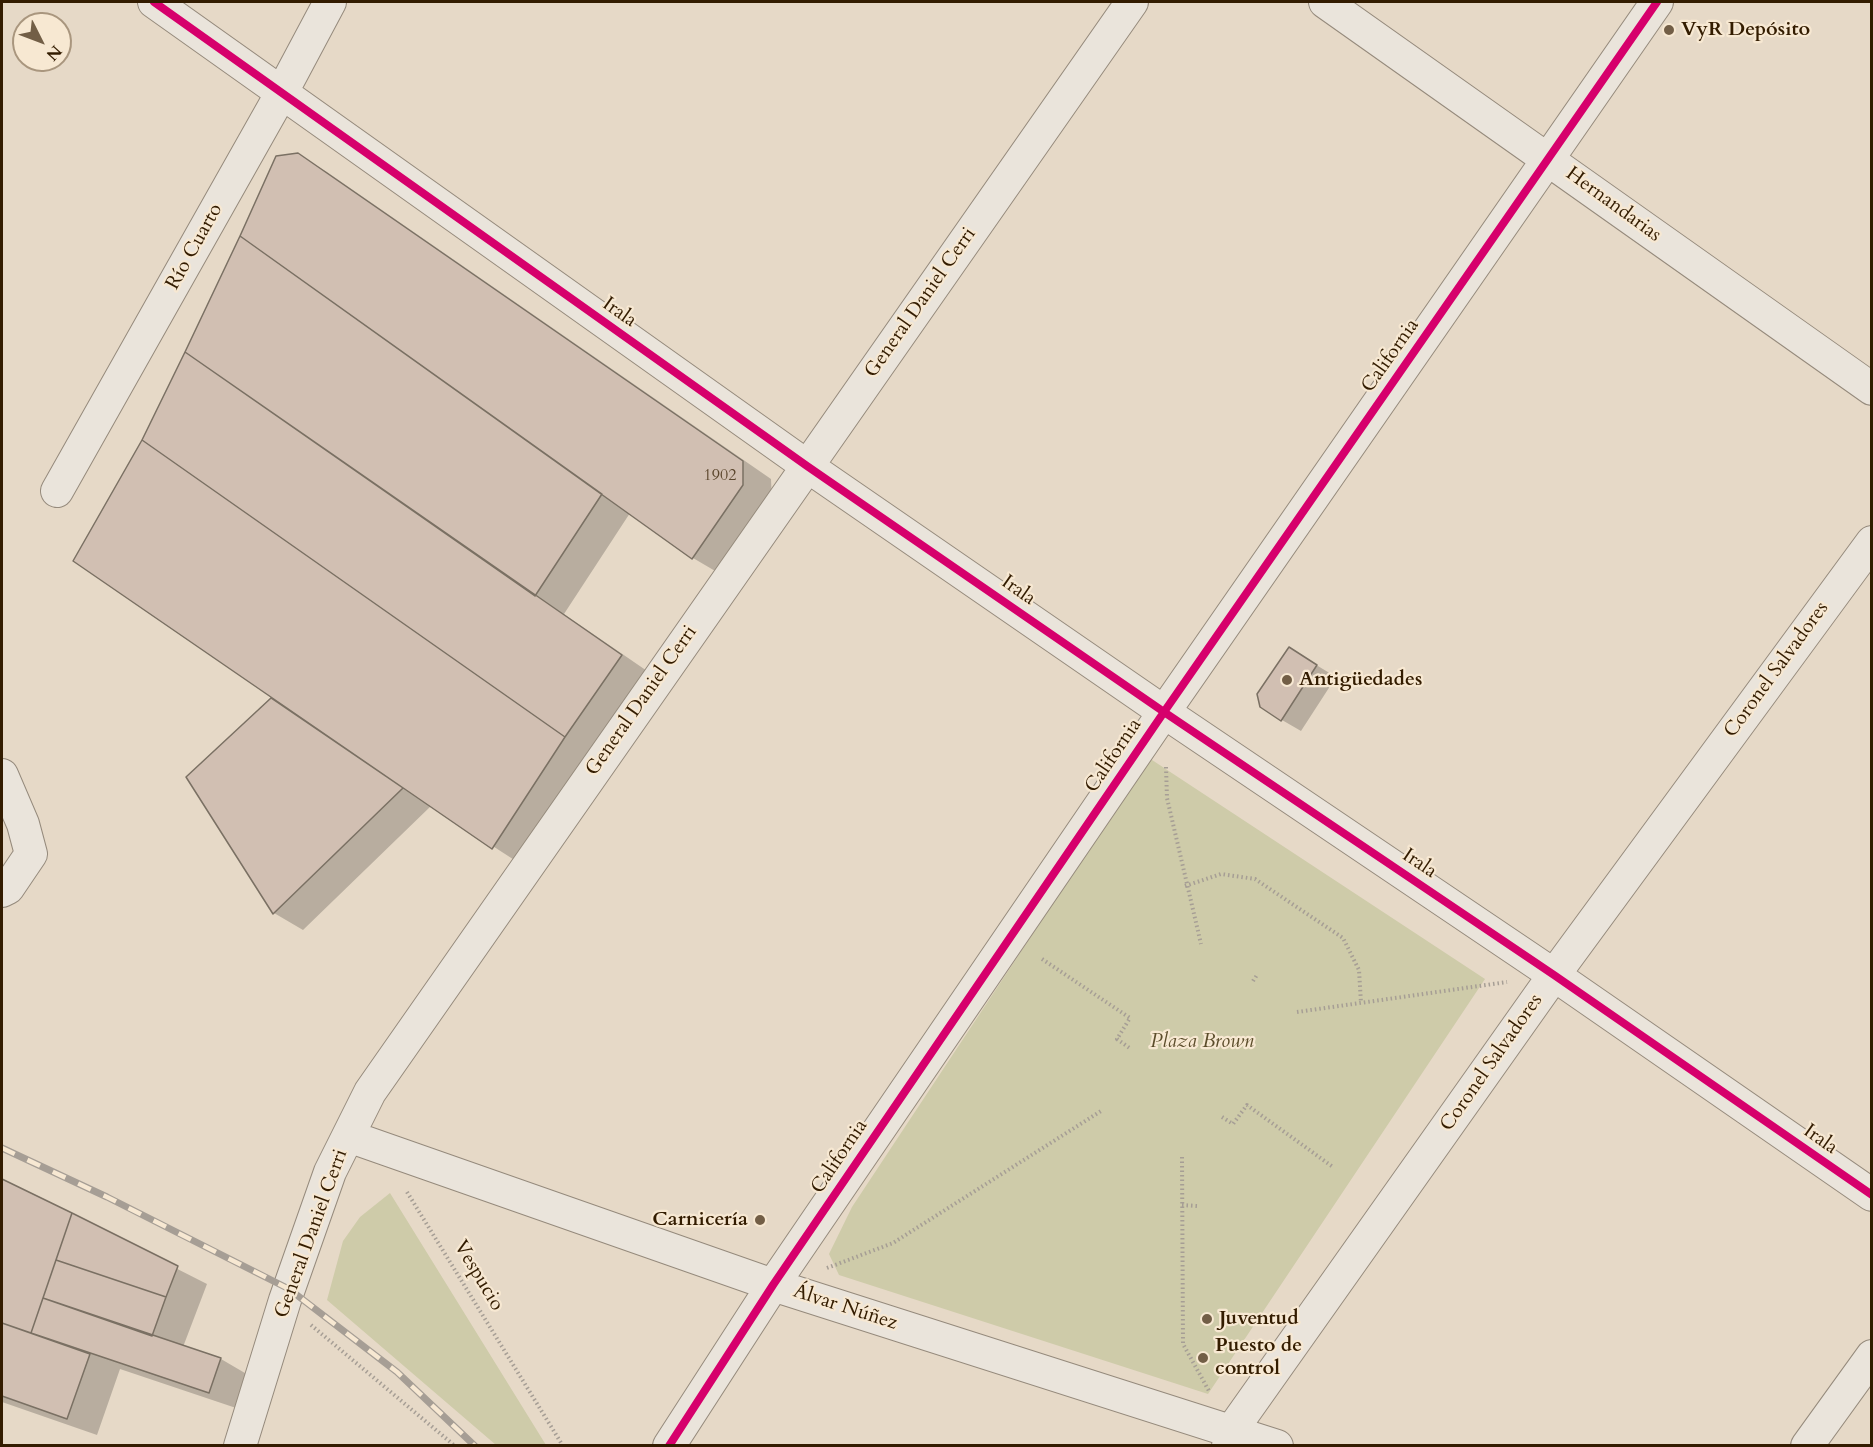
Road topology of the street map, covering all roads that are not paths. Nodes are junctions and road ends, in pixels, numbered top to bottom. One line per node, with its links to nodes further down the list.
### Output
1 (154, 2): 6 (street, Irala)
2 (330, 2): 6 (street, Río Cuarto)
3 (1132, 2): 9 (street, General Daniel Cerri)
4 (1325, 2): 7 (street, Hernandarias)
5 (1657, 2): 7 (street, California)
6 (281, 94): 9 (street, Irala); 10 (street, Río Cuarto)
7 (1549, 159): 8 (street, Hernandarias); 12 (street, California)
8 (1872, 389)
9 (807, 466): 12 (street, Irala); 16 (street, General Daniel Cerri)
10 (57, 491)
11 (1872, 542): 15 (street, Coronel Salvadores)
12 (1164, 712): 15 (street, Irala); 18 (street, California)
13 (2, 776): 14 (street)
14 (2, 891)
15 (1554, 975): 17 (street, Irala); 20 (street, Coronel Salvadores)
16 (348, 1136): 18 (street, Álvar Núñez); 21 (street, General Daniel Cerri)
17 (1872, 1196)
18 (773, 1285): 20 (street, Álvar Núñez); 22 (street, California)
19 (1872, 1356): 24 (street)
20 (1230, 1438): 23 (street, Álvar Núñez)
21 (240, 1446)
22 (669, 1446)
23 (1277, 1446)
24 (1807, 1446)

